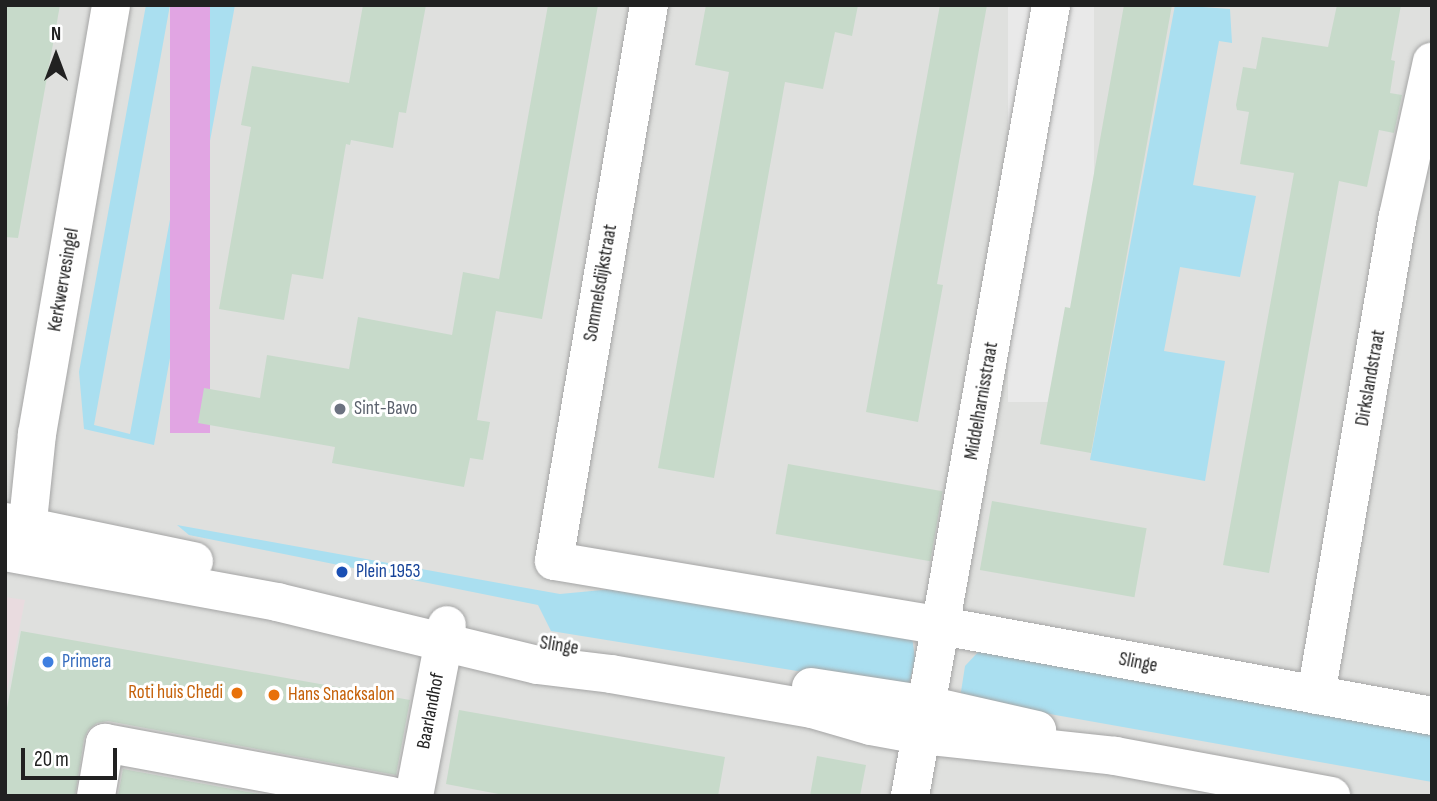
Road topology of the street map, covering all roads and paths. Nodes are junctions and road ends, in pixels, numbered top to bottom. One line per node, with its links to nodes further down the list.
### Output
1 (111, 5): 5 (street, Kerkwervesingel)
2 (649, 5): 6 (street, Sommelsdijkstraat)
3 (1051, 5): 7 (street, Middelharnisstraat)
4 (1432, 62): 9 (street, Dirkslandstraat)
5 (16, 539): 8 (street, Slinge)
6 (554, 561): 7 (street, Slinge)
7 (942, 626): 9 (street, Slinge); 11 (street, Middelharnisstraat)
8 (445, 634): 11 (street, Slinge); 15 (street, Baarlandhof)
9 (1316, 695): 10 (street, Slinge)
10 (1432, 716)
11 (924, 720): 12 (street, Slinge); 16 (street, Middelharnisstraat)
12 (1311, 794)
13 (96, 796): 14 (street)
14 (391, 796)
15 (414, 796)
16 (910, 796)

